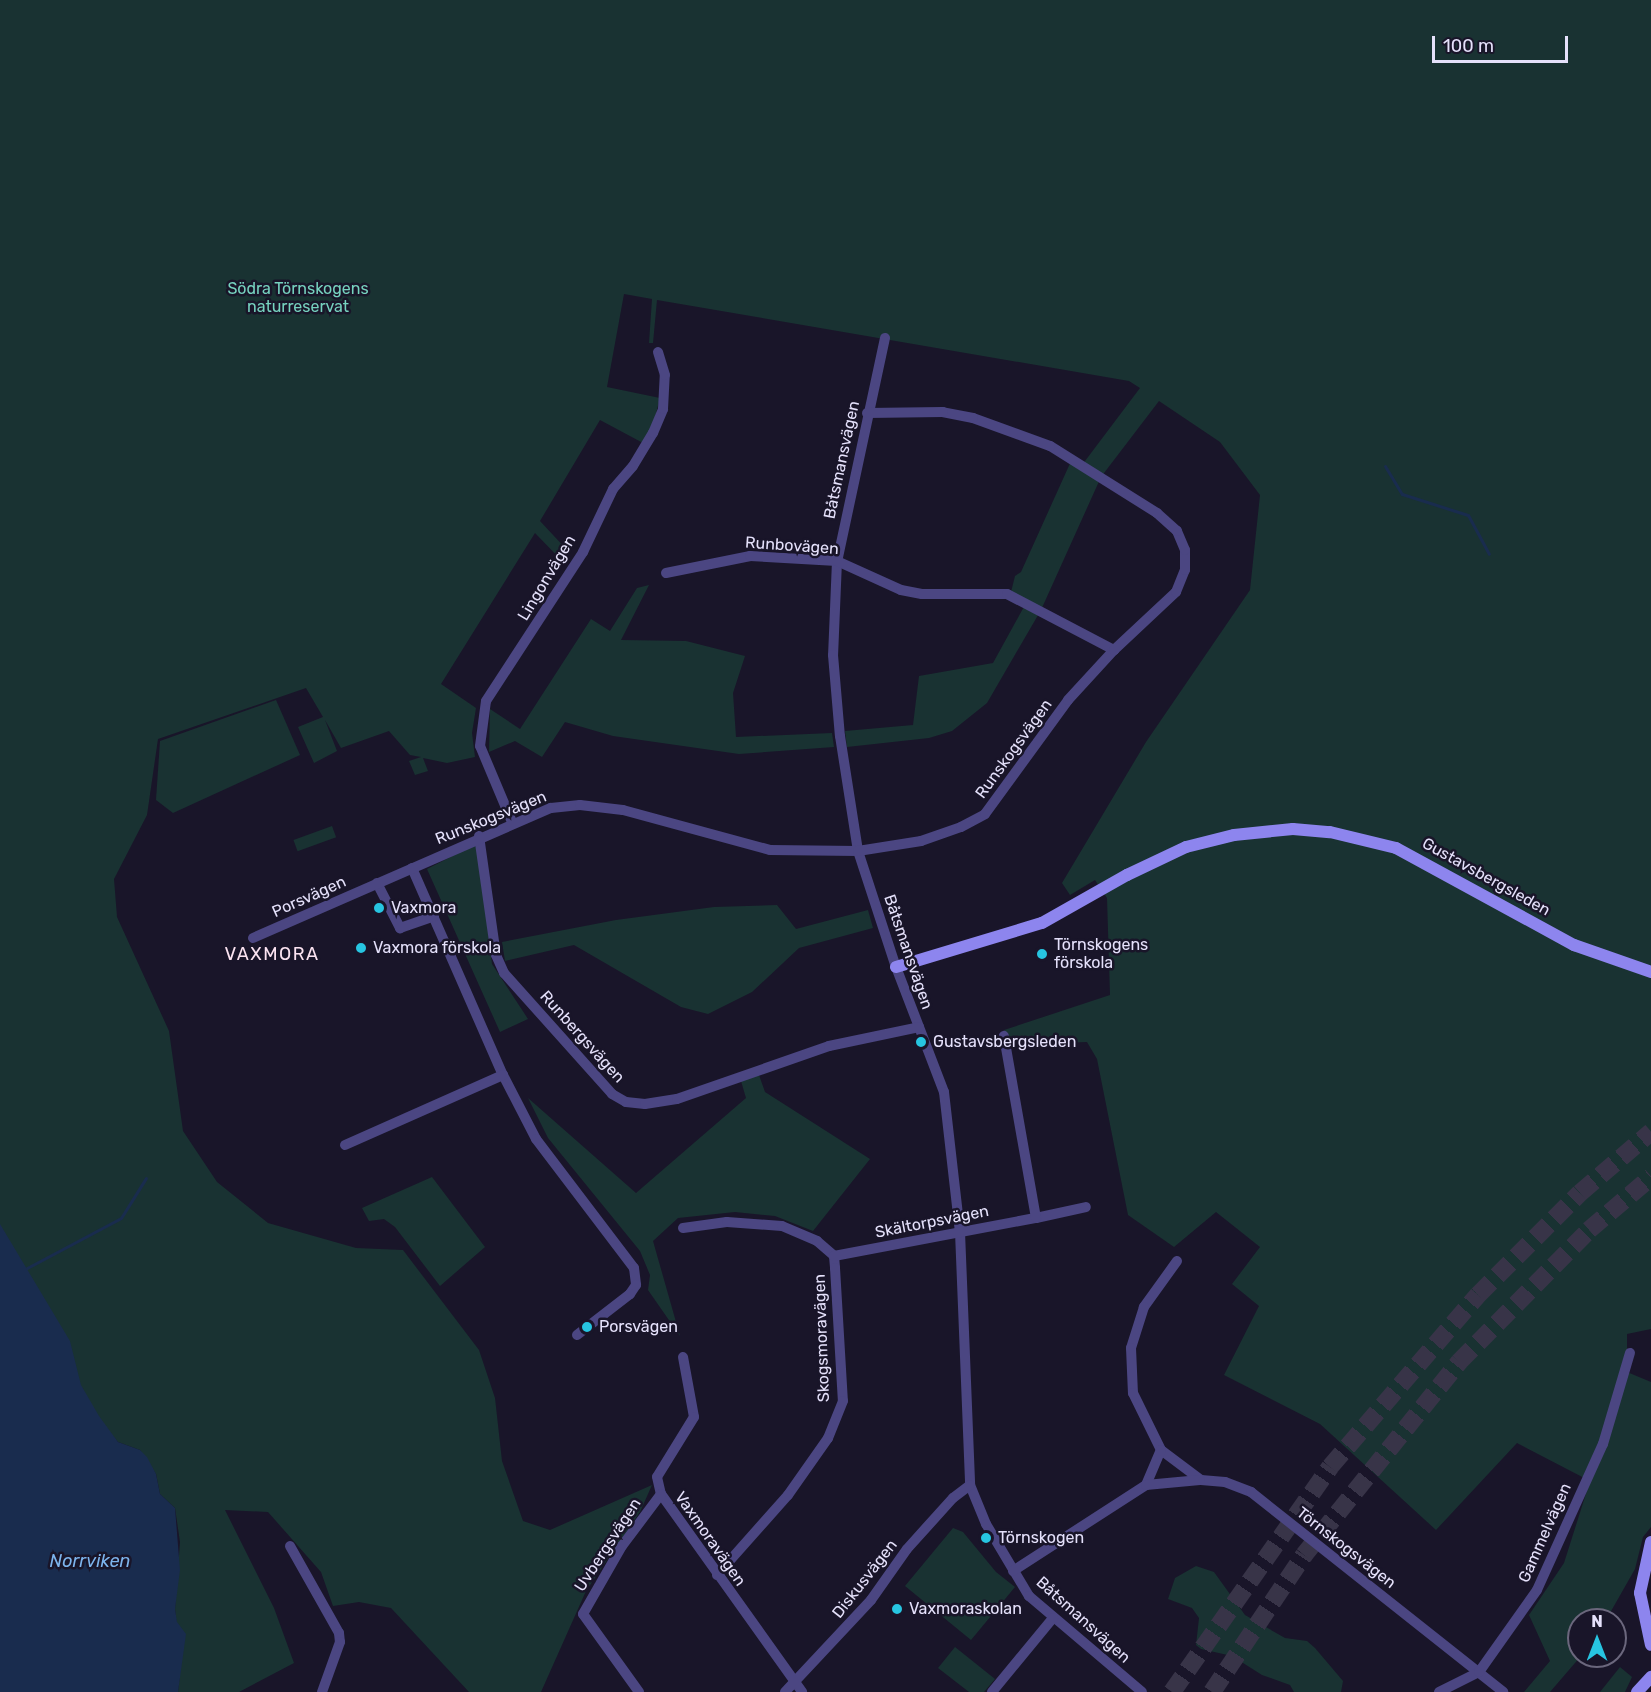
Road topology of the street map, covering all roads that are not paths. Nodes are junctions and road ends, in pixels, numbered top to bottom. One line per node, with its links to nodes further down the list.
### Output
1 (885, 338): 3 (street, Båtsmansvägen)
2 (658, 352): 7 (street, Lingonvägen)
3 (867, 413): 4 (street, Båtsmansvägen); 6 (street, Runskogsvägen)
4 (837, 561): 5 (street, Runbovägen); 6 (street, Runbovägen); 9 (street, Båtsmansvägen)
5 (666, 573)
6 (1114, 650): 9 (street, Runskogsvägen)
7 (512, 822): 8 (street, Runskogsvägen); 9 (street, Runskogsvägen)
8 (479, 836): 10 (street, Runskogsvägen); 16 (street, Runbergsvägen)
9 (858, 851): 14 (street, Båtsmansvägen)
10 (412, 868): 11 (street, Porsvägen); 12 (street)
11 (377, 883): 12 (street); 13 (street, Porsvägen)
12 (434, 916): 18 (street)
13 (253, 938)
14 (896, 967): 15 (street, Gustavsbergsleden); 16 (street, Båtsmansvägen)
15 (1651, 972)
16 (919, 1027): 23 (street, Båtsmansvägen)
17 (1004, 1036): 21 (street)
18 (503, 1075): 19 (street); 26 (street)
19 (345, 1145)
20 (1086, 1207): 21 (street, Skältorpsvägen)
21 (1036, 1218): 23 (street, Skältorpsvägen)
22 (683, 1228): 24 (street, Skogsmoravägen)
23 (960, 1232): 24 (street, Skältorpsvägen); 31 (street, Båtsmansvägen)
24 (834, 1256): 37 (street, Skogsmoravägen)
25 (1177, 1261): 29 (street, Törnskogsvägen)
26 (577, 1335)
27 (1630, 1353): 40 (street, Gammelvägen)
28 (683, 1357): 33 (street, Vaxmoravägen)
29 (1161, 1450): 30 (street, Törnskogsvägen); 32 (street)
30 (1201, 1480): 32 (street); 40 (street, Törnskogsvägen)
31 (970, 1485): 36 (street, Båtsmansvägen); 42 (street, Diskusvägen)
32 (1146, 1485): 36 (street)
33 (661, 1494): 37 (street, Vaxmoravägen); 44 (street, Uvbergsvägen)
34 (1651, 1542): 39 (street)
35 (290, 1546): 43 (street)
36 (1013, 1570): 38 (street, Båtsmansvägen)
37 (717, 1575): 42 (street, Vaxmoravägen)
38 (1053, 1618): 46 (street); 47 (street, Båtsmansvägen)
39 (1651, 1645)
40 (1479, 1671): 48 (street, Gammelvägen); 49 (street, Törnskogsvägen)
41 (1651, 1677): 50 (street)
42 (799, 1688): 45 (street, Diskusvägen)
43 (322, 1692)
44 (639, 1692)
45 (785, 1692)
46 (992, 1692)
47 (1142, 1692)
48 (1439, 1692)
49 (1503, 1692)
50 (1637, 1692)

